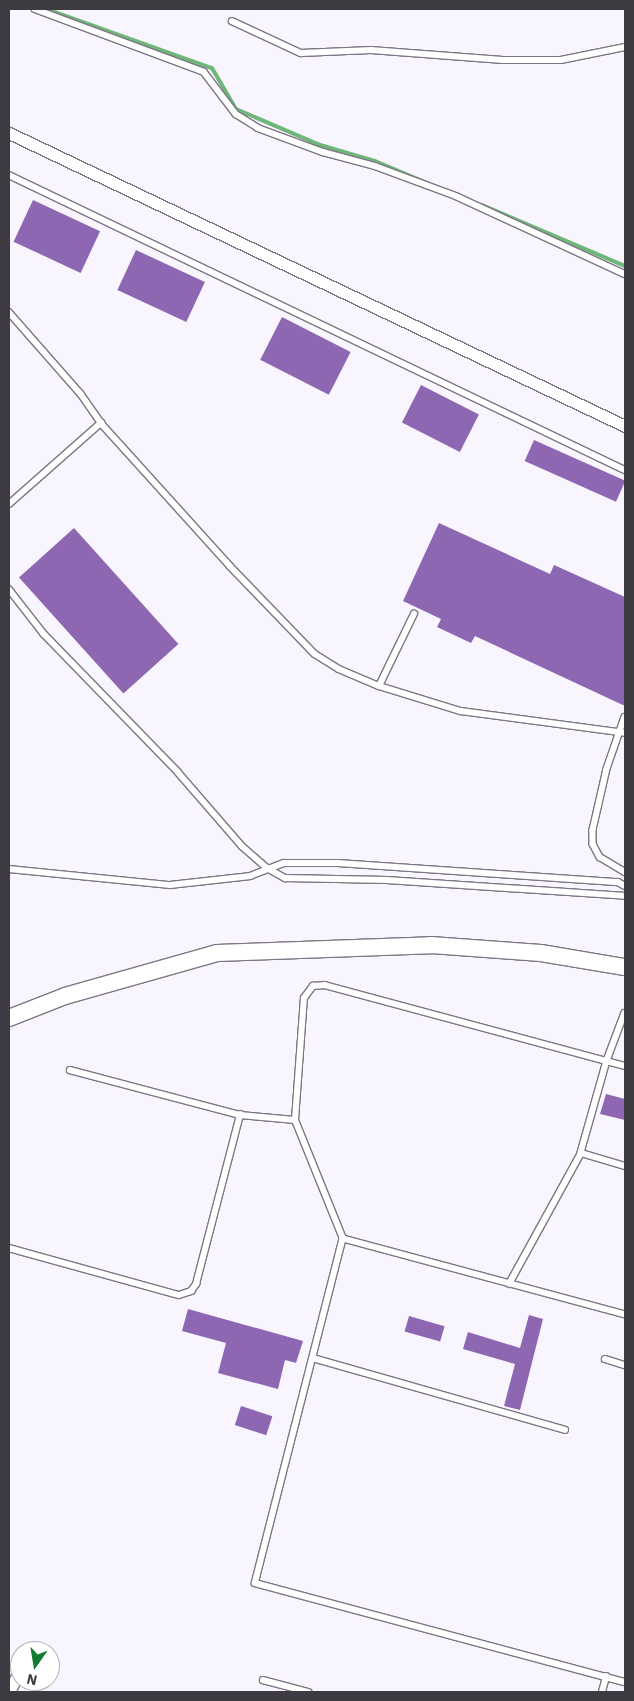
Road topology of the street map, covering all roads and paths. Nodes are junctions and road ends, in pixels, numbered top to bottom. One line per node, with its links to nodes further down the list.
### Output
1 (35, 9): 6 (lane)
2 (232, 21): 3 (lane)
3 (625, 47)
4 (9, 133): 9 (street)
5 (9, 175): 10 (lane)
6 (625, 274)
7 (9, 312): 8 (lane)
8 (101, 422): 11 (lane); 14 (lane)
9 (625, 426)
10 (625, 470)
11 (9, 504)
12 (9, 589): 18 (lane)
13 (414, 614): 14 (lane)
14 (379, 686): 16 (lane)
15 (625, 717): 16 (lane)
16 (618, 731): 17 (lane); 20 (lane)
17 (625, 733)
18 (267, 868): 19 (lane); 21 (lane); 22 (lane)
19 (9, 869)
20 (625, 872)
21 (625, 886)
22 (625, 896)
23 (625, 967): 25 (main road)
24 (625, 1013): 26 (lane)
25 (9, 1018)
26 (607, 1061): 27 (lane); 30 (lane); 31 (lane)
27 (625, 1066)
28 (70, 1070): 29 (lane)
29 (240, 1115): 30 (lane); 34 (lane)
30 (295, 1120): 33 (lane)
31 (581, 1154): 32 (lane); 35 (lane)
32 (625, 1166)
33 (343, 1239): 35 (lane); 37 (lane)
34 (9, 1248)
35 (509, 1284): 36 (lane)
36 (625, 1315)
37 (313, 1358): 40 (lane); 41 (lane)
38 (605, 1359): 39 (lane)
39 (625, 1365)
40 (565, 1430)
41 (606, 1677): 43 (lane); 45 (lane)
42 (262, 1680): 44 (lane)
43 (625, 1682)
44 (308, 1692)
45 (602, 1692)

